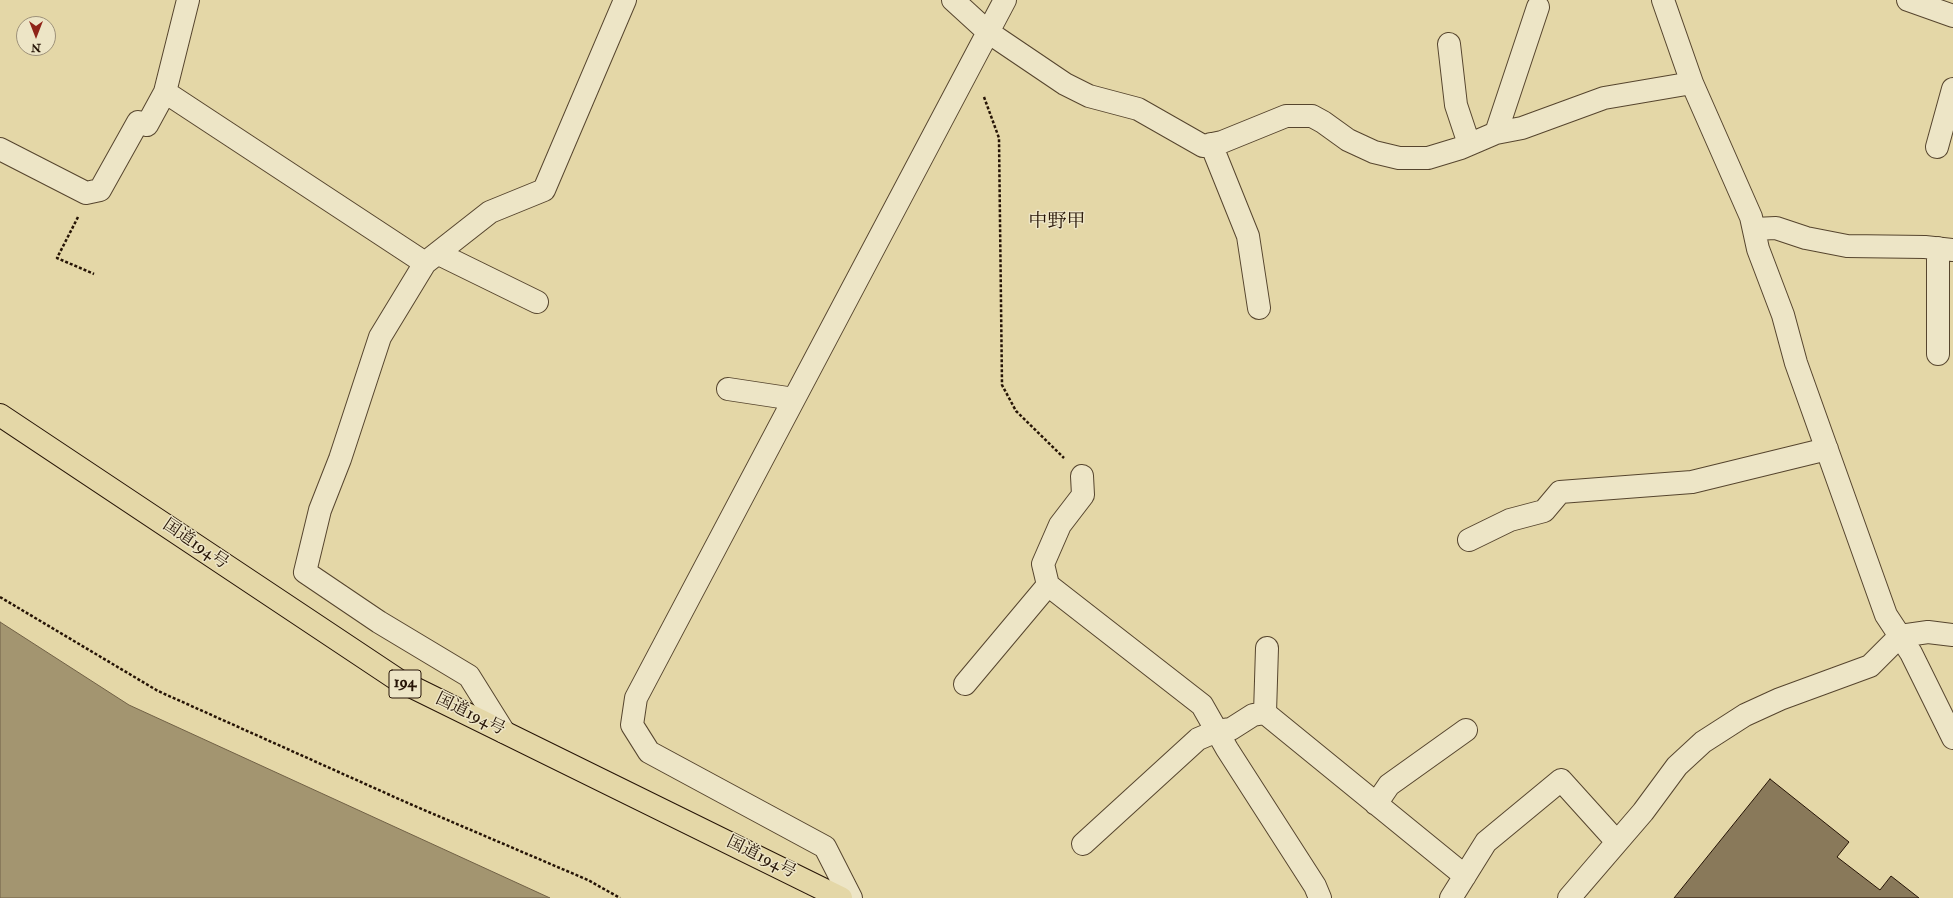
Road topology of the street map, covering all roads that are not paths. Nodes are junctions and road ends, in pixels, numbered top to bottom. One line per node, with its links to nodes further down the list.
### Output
1 (188, 0): 13 (street)
2 (625, 0): 21 (street)
3 (953, 0): 9 (street)
4 (1005, 0): 9 (street)
5 (1663, 0): 11 (street)
6 (1908, 0): 8 (street)
7 (1538, 7): 14 (street)
8 (1953, 16)
9 (988, 32): 15 (street); 26 (street)
10 (1448, 44): 16 (street)
11 (1692, 83): 14 (street); 19 (street)
12 (1953, 89): 17 (street)
13 (165, 92): 18 (street); 21 (street)
14 (1496, 133): 16 (street)
15 (1211, 144): 16 (street); 23 (street)
16 (1469, 144)
17 (1937, 147)
18 (0, 149)
19 (1754, 229): 20 (street); 28 (street)
20 (1946, 249): 24 (street)
21 (432, 258): 22 (street); 38 (street)
22 (537, 302)
23 (1259, 308)
24 (1938, 354)
25 (728, 389): 26 (street)
26 (794, 399): 46 (street)
27 (0, 415): 38 (highway, 国道194号 / 194)
28 (1827, 449): 30 (street); 33 (street)
29 (1082, 476): 31 (street)
30 (1469, 540)
31 (1048, 586): 35 (street); 39 (street)
32 (1953, 635): 33 (street)
33 (1900, 636): 40 (street); 42 (street)
34 (1267, 648): 36 (street)
35 (965, 684)
36 (1265, 713): 39 (street); 41 (street)
37 (1466, 730): 41 (street)
38 (504, 732): 45 (highway, 国道194号 / 194)
39 (1217, 732): 43 (street); 47 (street)
40 (1953, 738)
41 (1376, 804): 44 (street)
42 (1617, 842): 44 (street); 49 (street)
43 (1083, 844)
44 (1465, 876): 48 (street)
45 (842, 898)
46 (851, 898)
47 (1320, 898)
48 (1451, 898)
49 (1569, 898)

